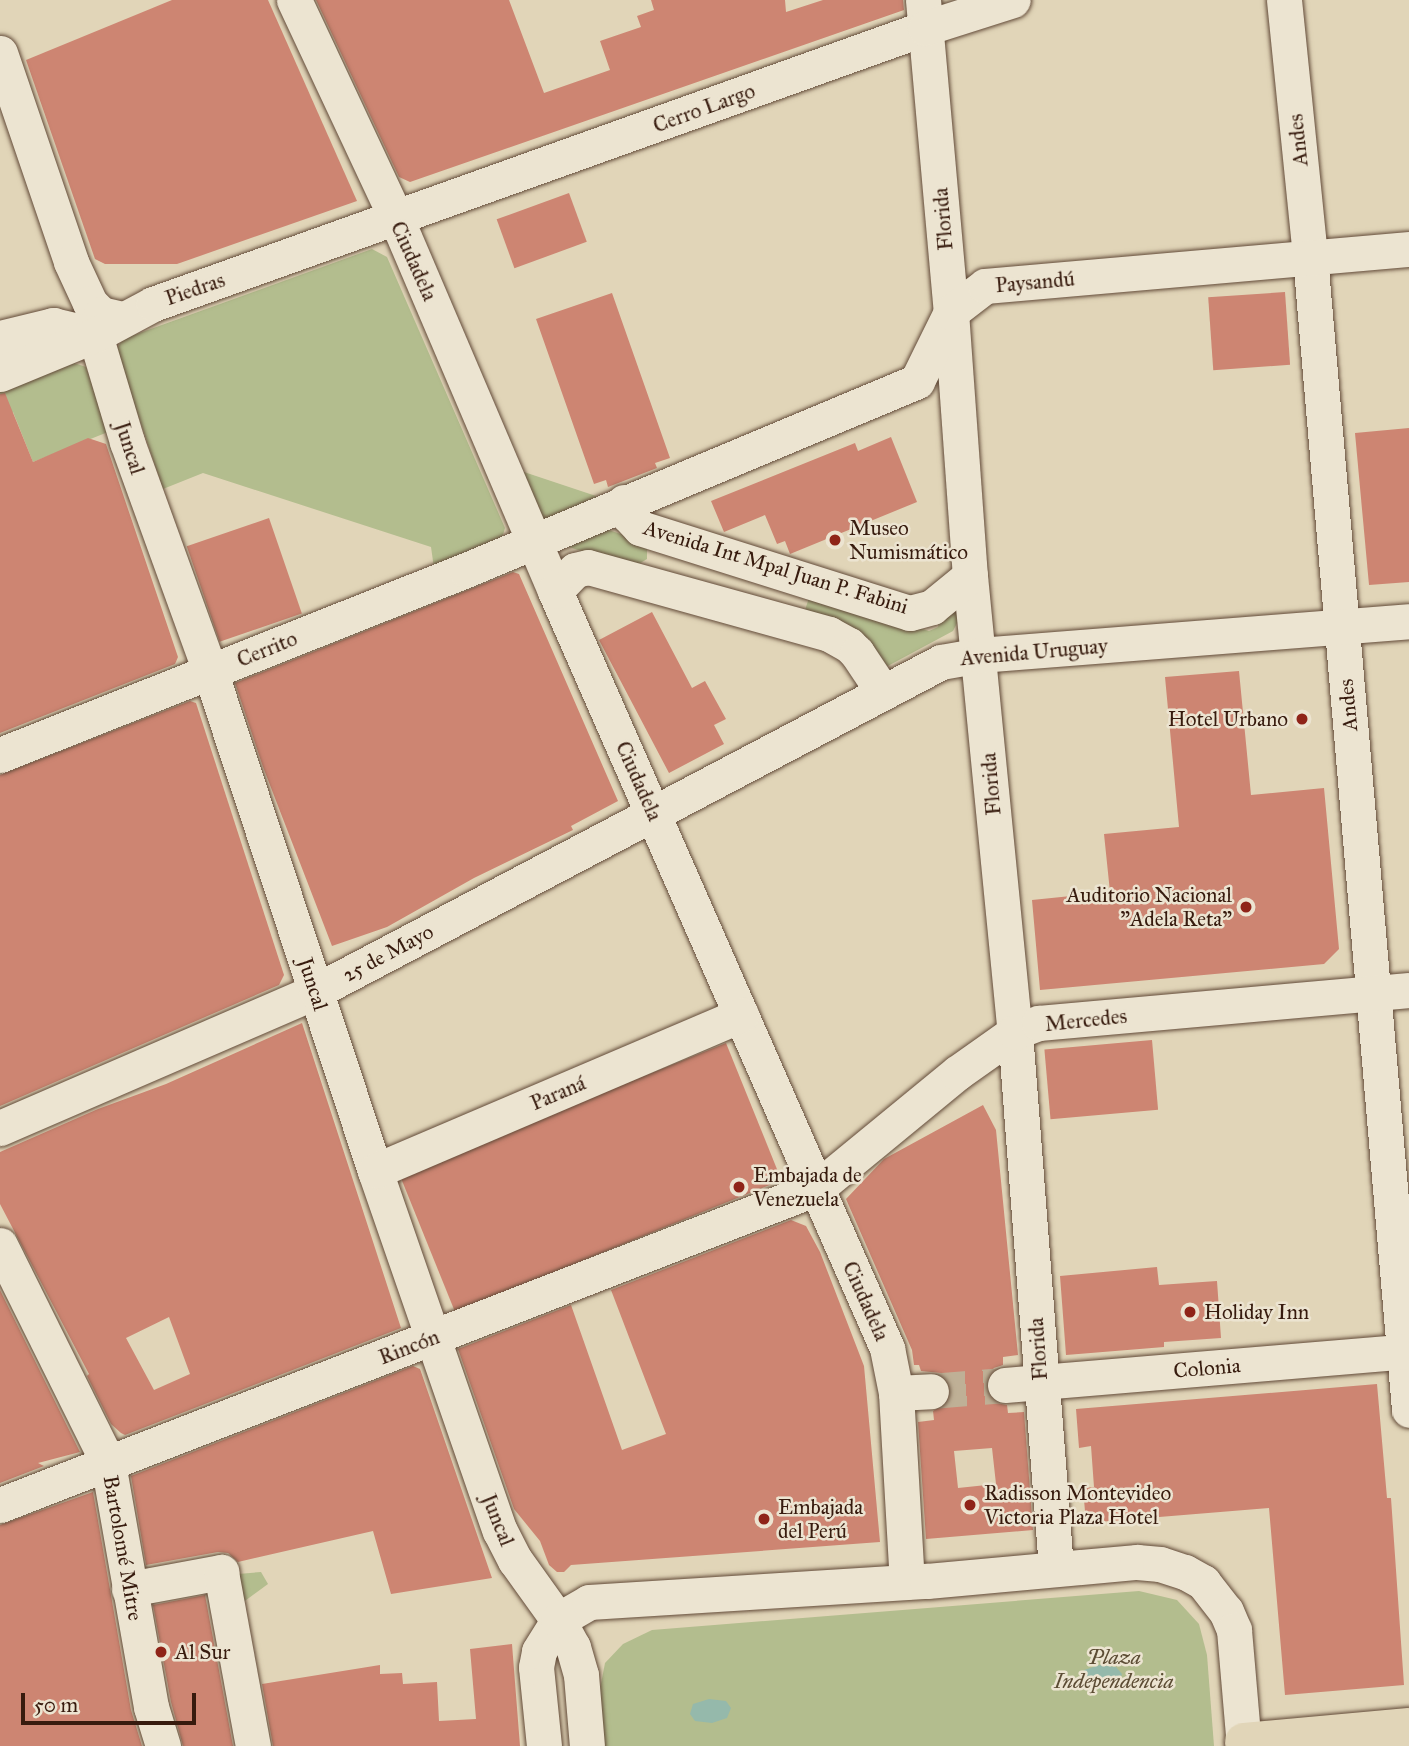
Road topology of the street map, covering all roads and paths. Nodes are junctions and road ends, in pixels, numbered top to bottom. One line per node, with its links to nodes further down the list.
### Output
1 (294, 0): 6 (street, Ciudadela)
2 (1013, 0): 4 (street, Cerro Largo)
3 (1284, 0): 8 (street, Andes)
4 (924, 14): 6 (street, Cerro Largo); 9 (street, Florida)
5 (0, 53): 10 (street)
6 (396, 218): 10 (street, Piedras); 14 (street, Ciudadela)
7 (1409, 249): 8 (street, Paysandú)
8 (1310, 257): 9 (street, Paysandú); 20 (street, Andes)
9 (951, 312): 13 (street, Paysandú); 16 (street, Florida)
10 (109, 327): 11 (street); 12 (street, Piedras); 22 (street, Juncal)
11 (0, 338)
12 (0, 374)
13 (624, 502): 14 (street, Paysandú); 15 (street, Avenida Int Mpal Juan P. Fabini)
14 (533, 540): 18 (street, Ciudadela); 22 (street, Cerrito)
15 (664, 563): 17 (street, Avenida Int Mpal Juan P. Fabini); 17 (street, Avenida Int Mpal Juan P. Fabini); 18 (street, Avenida Int Mpal Juan P. Fabini)
16 (970, 576): 17 (street, Avenida Int Mpal Juan P. Fabini); 21 (street, Florida)
17 (732, 583): 23 (street, Avenida Int Mpal Juan P. Fabini)
18 (555, 591): 25 (street, Ciudadela)
19 (1409, 621): 20 (street, Avenida Uruguay)
20 (1342, 627): 21 (street, Avenida Uruguay); 28 (street, Andes)
21 (979, 655): 23 (street, Avenida Uruguay); 30 (street, Florida)
22 (209, 671): 24 (street, Cerrito); 27 (street, Juncal)
23 (883, 692): 25 (street, Avenida Uruguay)
24 (0, 755)
25 (653, 812): 27 (street, 25 de Mayo); 29 (street, Ciudadela)
26 (1409, 990): 28 (street, Mercedes)
27 (316, 991): 31 (street, 25 de Mayo); 32 (street, Juncal)
28 (1373, 993): 30 (street, Mercedes); 36 (street, Andes)
29 (741, 1015): 32 (street, Paraná); 33 (street, Ciudadela)
30 (1015, 1032): 33 (street, Mercedes); 37 (street, Florida)
31 (0, 1128)
32 (376, 1171): 35 (street, Juncal)
33 (817, 1188): 35 (street, Rincón); 40 (street, Ciudadela)
34 (0, 1245): 42 (street, Bartolomé Mitre)
35 (433, 1338): 42 (street, Rincón); 47 (street, Juncal)
36 (1406, 1352): 37 (street, Colonia); 41 (street, Andes)
37 (1041, 1381): 38 (street, Colonia); 44 (street, Florida)
38 (1005, 1385)
39 (931, 1391): 40 (street)
40 (896, 1394): 45 (street, Ciudadela)
41 (1409, 1410)
42 (108, 1463): 43 (street, Rincón); 46 (street, Bartolomé Mitre)
43 (0, 1505)
44 (1056, 1568): 45 (street); 49 (street)
45 (907, 1583): 47 (street)
46 (130, 1589): 50 (street, Bartolomé Mitre); 51 (street)
47 (558, 1620): 52 (street); 53 (street, Juncal)
48 (1409, 1727): 49 (main road)
49 (1244, 1744)
50 (163, 1746)
51 (253, 1746)
52 (544, 1746)
53 (587, 1746)

